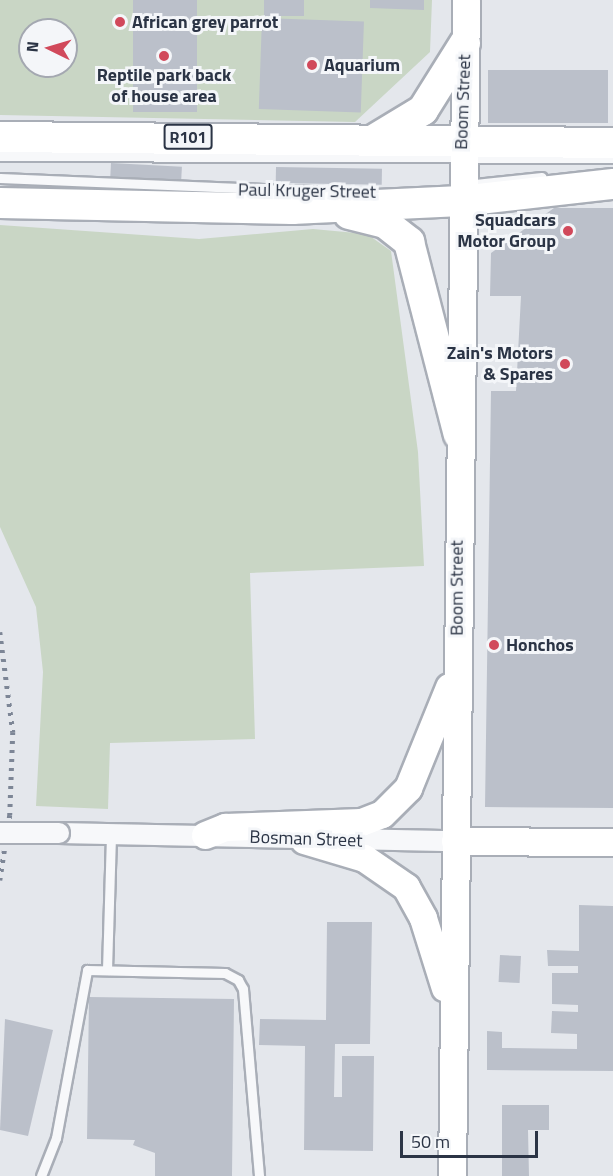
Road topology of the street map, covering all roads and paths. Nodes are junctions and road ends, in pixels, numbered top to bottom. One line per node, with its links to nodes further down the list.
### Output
1 (466, 0): 2 (main road, Boom Street)
2 (465, 43): 4 (main road); 6 (main road, Boom Street)
3 (0, 137): 4 (main road, Paul Kruger Street / R101)
4 (375, 139): 6 (main road, Paul Kruger Street / R101)
5 (613, 143): 6 (main road, Paul Kruger Street / R101)
6 (462, 149): 7 (lane, Paul Kruger Street); 8 (lane, Paul Kruger Street); 12 (main road, Boom Street)
7 (0, 156)
8 (613, 158)
9 (559, 176): 12 (lane, Paul Kruger Street)
10 (0, 178): 13 (lane, Paul Kruger Street)
11 (613, 184): 12 (main road, Paul Kruger Street)
12 (457, 191): 15 (main road, Paul Kruger Street); 16 (main road, Boom Street)
13 (352, 192)
14 (0, 203): 15 (main road, Paul Kruger Street)
15 (292, 209): 16 (main road)
16 (459, 435): 17 (main road, Boom Street)
17 (457, 666): 20 (main road); 22 (main road, Boom Street)
18 (0, 833): 19 (street, Bosman Street, bridge)
19 (111, 834): 20 (street, Bosman Street); 24 (lane)
20 (205, 835): 21 (street, Bosman Street)
21 (304, 840): 22 (street, Bosman Street); 25 (main road)
22 (455, 841): 23 (main road, Bosman Street); 25 (main road, Boom Street)
23 (613, 842)
24 (107, 970): 26 (lane); 27 (lane)
25 (453, 1018): 28 (main road, Boom Street)
26 (40, 1176)
27 (259, 1176)
28 (452, 1176)

